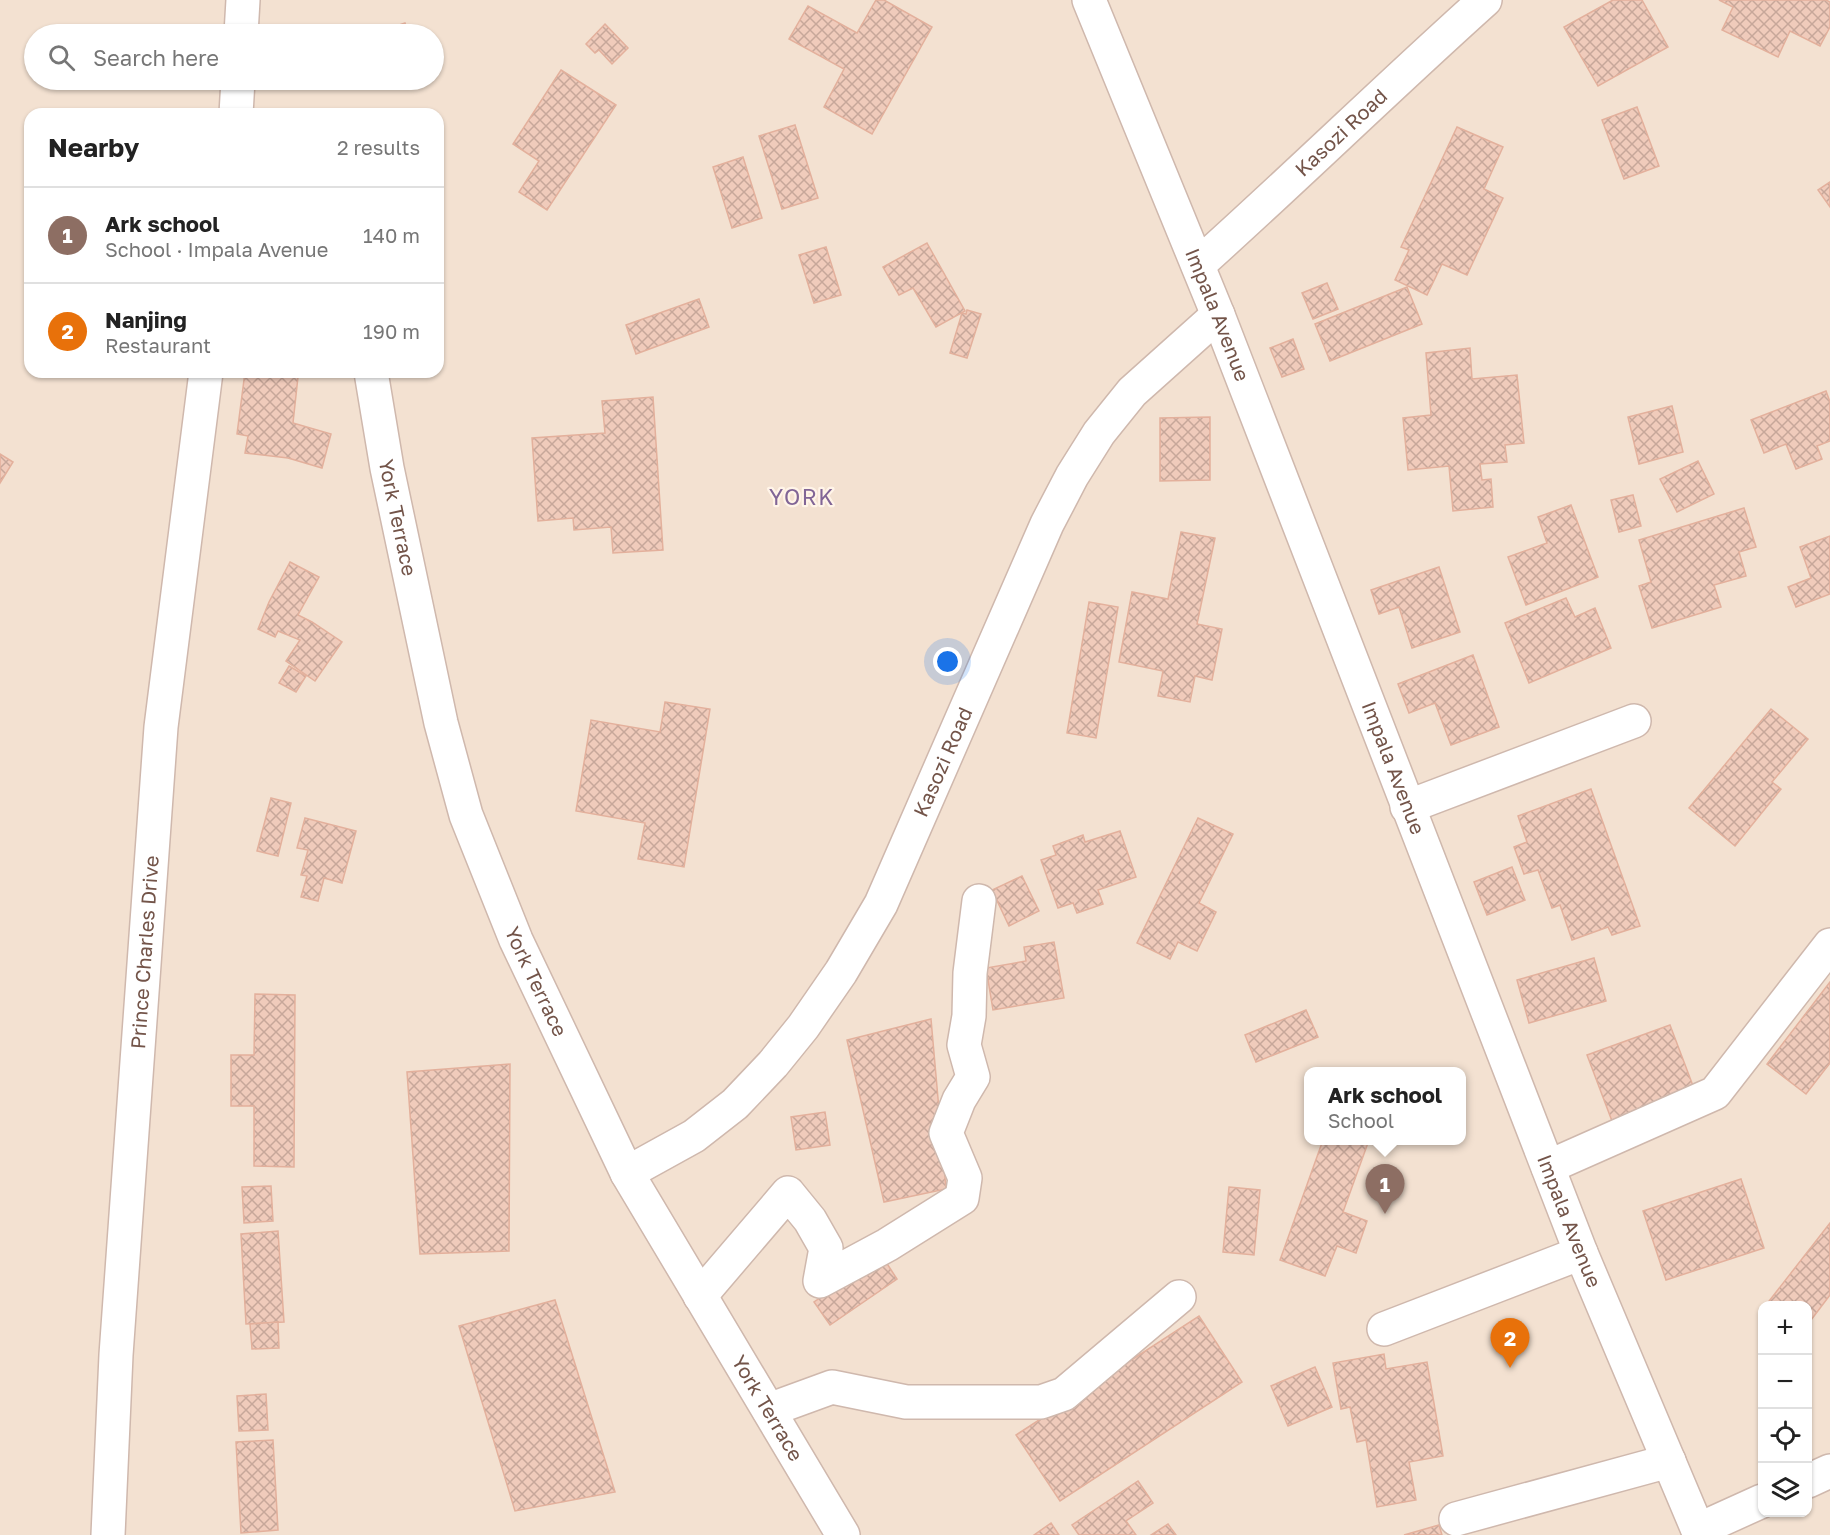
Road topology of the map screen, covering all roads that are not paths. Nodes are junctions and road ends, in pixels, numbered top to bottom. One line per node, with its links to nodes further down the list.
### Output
1 (243, 0): 4 (street)
2 (1089, 0): 7 (street, Impala Avenue)
3 (1485, 0): 7 (street, Kasozi Road)
4 (242, 24)
5 (237, 90): 6 (street)
6 (236, 108)
7 (1198, 265): 8 (street, Impala Avenue)
8 (1218, 315): 12 (street, Impala Avenue); 16 (street, Kasozi Road)
9 (205, 378): 28 (street, Prince Charles Drive)
10 (372, 378): 16 (street, York Terrace)
11 (1634, 721): 12 (street)
12 (1407, 807): 15 (street, Impala Avenue)
13 (979, 901): 18 (street)
14 (1830, 945): 15 (street)
15 (1548, 1167): 17 (street, Impala Avenue)
16 (627, 1173): 18 (street, York Terrace)
17 (1581, 1252): 20 (street); 22 (street, Impala Avenue)
18 (700, 1296): 21 (street, York Terrace)
19 (1179, 1297): 21 (street)
20 (1384, 1329)
21 (768, 1410): 29 (street, York Terrace)
22 (1668, 1461): 26 (street); 27 (street, Impala Avenue)
23 (1830, 1471): 24 (street)
24 (1812, 1479)
25 (1758, 1503): 27 (street)
26 (1456, 1519)
27 (1699, 1532)
28 (108, 1535)
29 (843, 1535)

